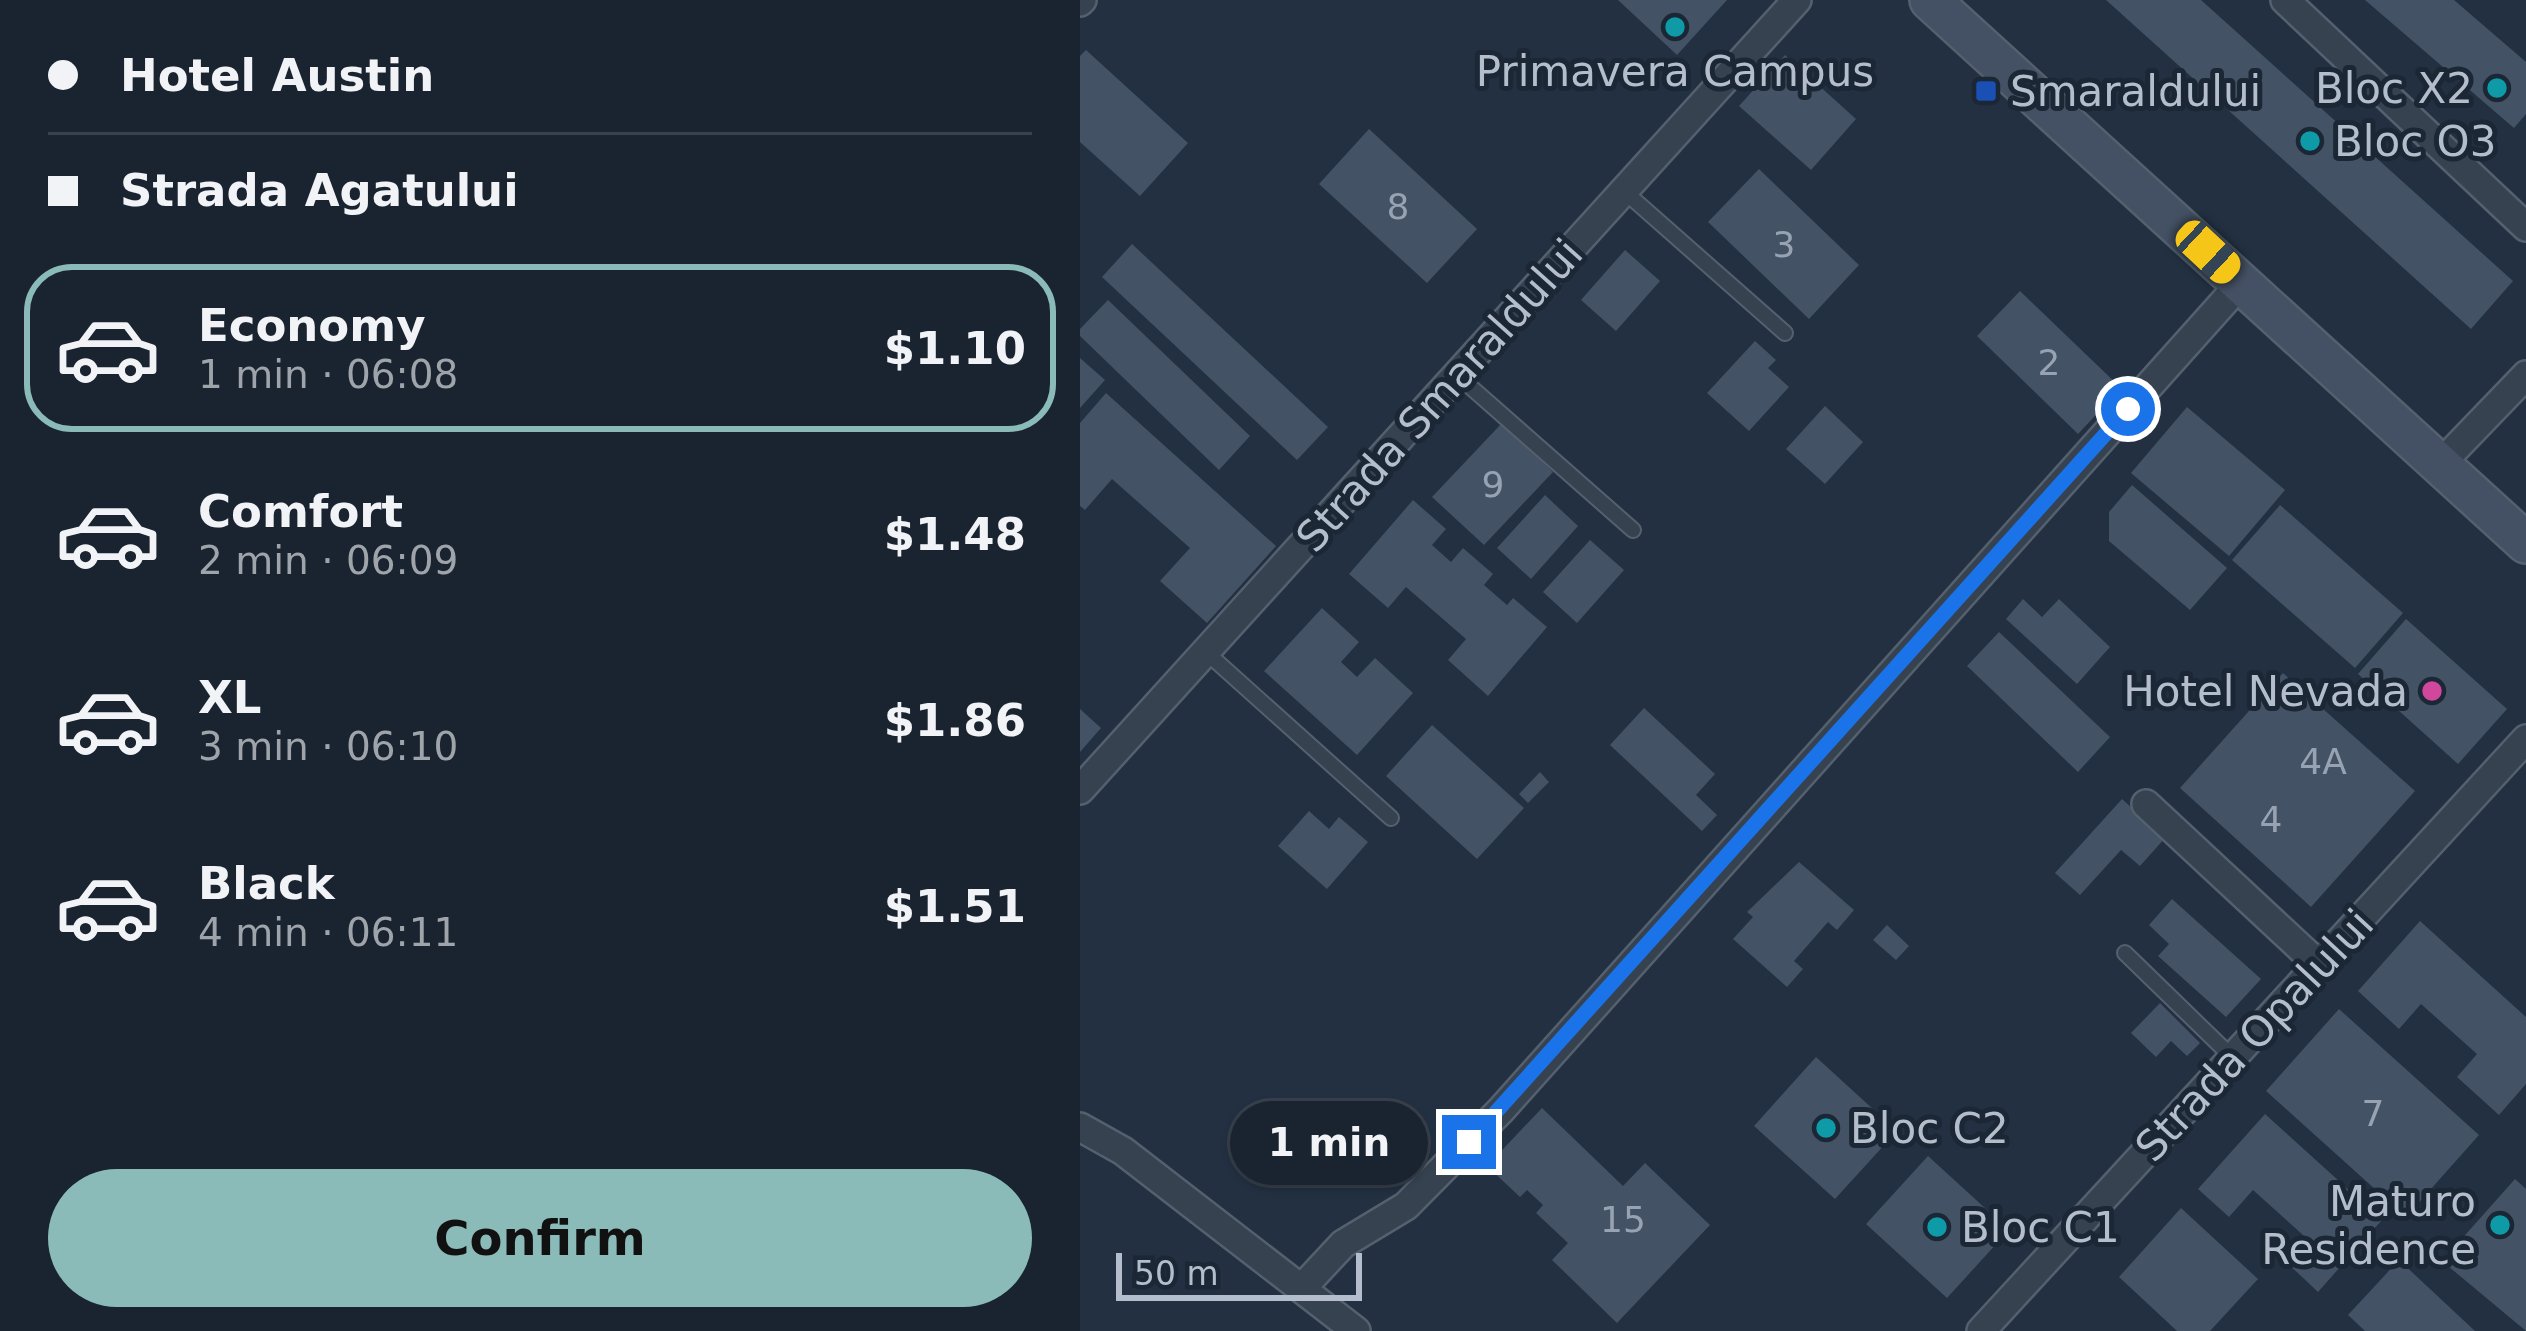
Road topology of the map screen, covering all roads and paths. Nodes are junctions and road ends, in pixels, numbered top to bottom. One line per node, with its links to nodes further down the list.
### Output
1 (1797, 0): 5 (street, Strada Smaraldului)
2 (1930, 0): 7 (main road)
3 (1952, 0): 11 (main road)
4 (2285, 0): 6 (street)
5 (1624, 191): 8 (lane); 9 (street, Strada Smaraldului)
6 (2526, 227)
7 (2241, 283): 14 (main road); 24 (street)
8 (1785, 333)
9 (1457, 375): 13 (lane); 15 (street, Strada Smaraldului)
10 (2526, 375): 11 (street)
11 (2451, 453): 12 (main road)
12 (2526, 519)
13 (1633, 530)
14 (2526, 542)
15 (1206, 652): 17 (street, Strada Smaraldului); 19 (lane)
16 (2526, 739): 21 (street, Strada Opalului)
17 (1080, 790)
18 (2146, 804): 21 (street)
19 (1391, 818)
20 (2125, 952): 22 (lane)
21 (2319, 965): 22 (street, Strada Opalului)
22 (2234, 1058): 26 (street, Strada Opalului)
23 (1080, 1127): 24 (street)
24 (1303, 1288): 25 (street)
25 (1356, 1331)
26 (1981, 1331)

